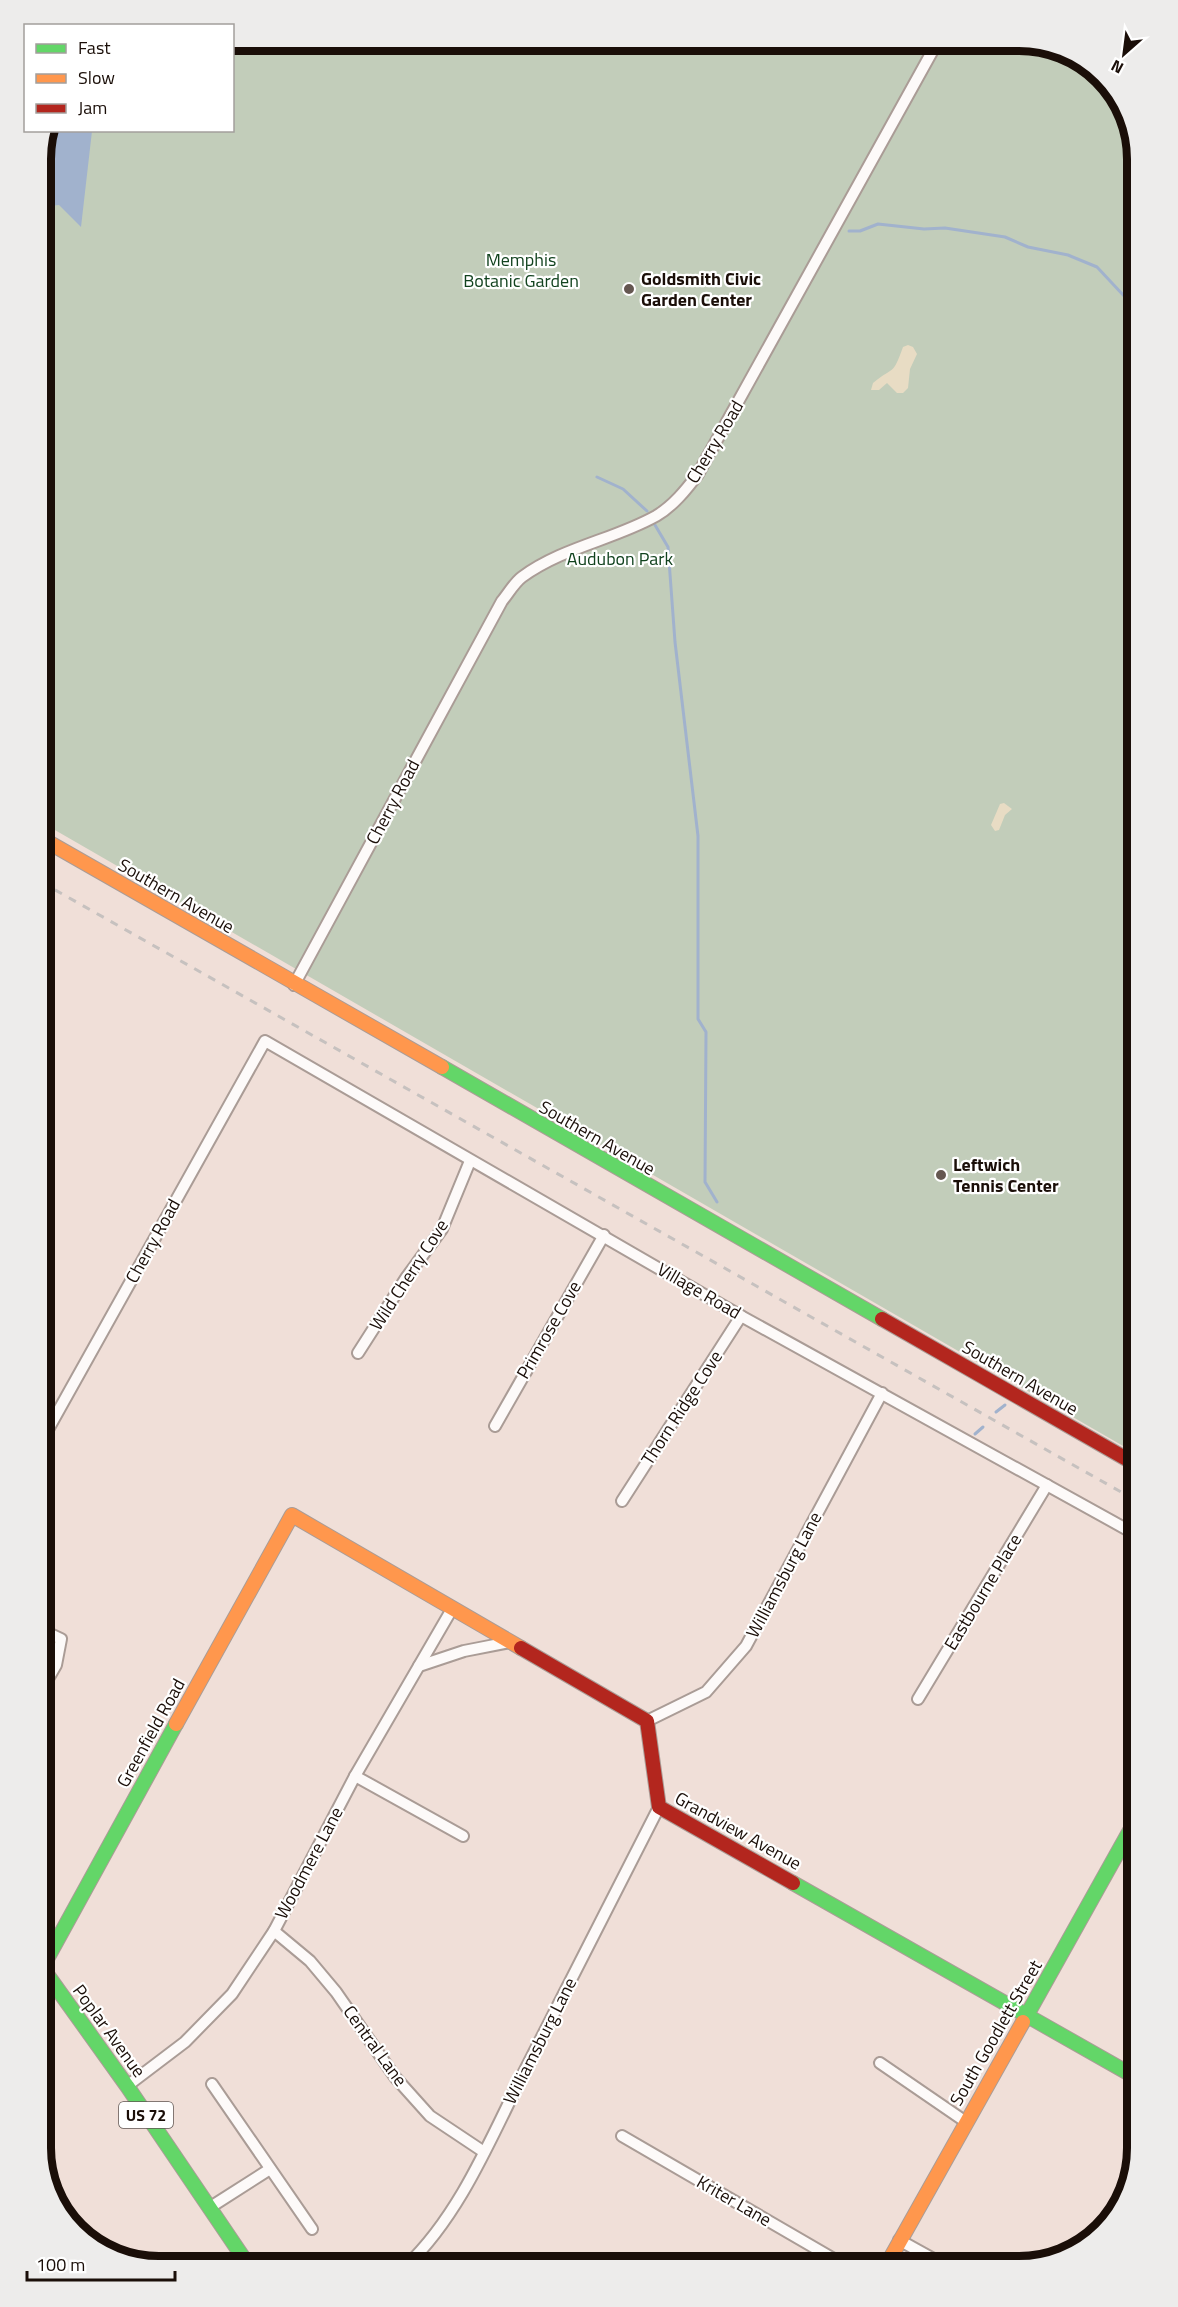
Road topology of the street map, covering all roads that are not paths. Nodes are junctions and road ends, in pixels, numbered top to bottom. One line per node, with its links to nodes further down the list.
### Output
1 (932, 51): 3 (street, Cherry Road)
2 (51, 847): 3 (street, Southern Avenue)
3 (294, 985): 12 (street, Southern Avenue)
4 (265, 1041): 5 (street, Village Road); 10 (street, Cherry Road)
5 (470, 1161): 6 (street, Village Road); 8 (street, Wild Cherry Cove)
6 (604, 1235): 7 (street, Village Road); 11 (street, Primrose Cove)
7 (741, 1316): 9 (street, Village Road); 14 (street, Thorn Ridge Cove)
8 (358, 1353)
9 (882, 1393): 13 (street, Village Road); 22 (street, Williamsburg Lane)
10 (51, 1424)
11 (495, 1425)
12 (1127, 1459)
13 (1047, 1485): 15 (street, Village Road); 21 (street, Eastbourne Place)
14 (622, 1501)
15 (1127, 1529)
16 (452, 1609): 18 (street); 19 (street, Woodmere Lane); 28 (street, Greenfield Road)
17 (51, 1634): 20 (street)
18 (510, 1642): 19 (street); 22 (street)
19 (419, 1666): 23 (street, Woodmere Lane)
20 (51, 1673)
21 (918, 1699)
22 (647, 1721): 24 (street, Grandview Avenue)
23 (355, 1776): 25 (street); 27 (street, Woodmere Lane)
24 (659, 1807): 30 (street, Grandview Avenue); 37 (street, Williamsburg Lane)
25 (463, 1836)
26 (1127, 1836): 30 (street, South Goodlett Street)
27 (274, 1931): 34 (street, Woodmere Lane); 37 (street, Central Lane)
28 (51, 1949)
29 (51, 1981): 34 (street, Poplar Avenue / US 72)
30 (1028, 2016): 32 (street, Grandview Avenue); 35 (street, South Goodlett Street)
31 (880, 2063): 35 (street)
32 (1127, 2072)
33 (212, 2084): 38 (street)
34 (127, 2086): 39 (street, Poplar Avenue / US 72)
35 (966, 2122): 41 (street, South Goodlett Street)
36 (622, 2136): 44 (street, Kriter Lane)
37 (484, 2152): 43 (street, Williamsburg Lane)
38 (270, 2169): 39 (street); 40 (street)
39 (209, 2208): 42 (street, Poplar Avenue / US 72)
40 (312, 2229)
41 (899, 2240): 45 (street, South Goodlett Street); 46 (street)
42 (242, 2256)
43 (417, 2256)
44 (829, 2256)
45 (891, 2256)
46 (928, 2256)

